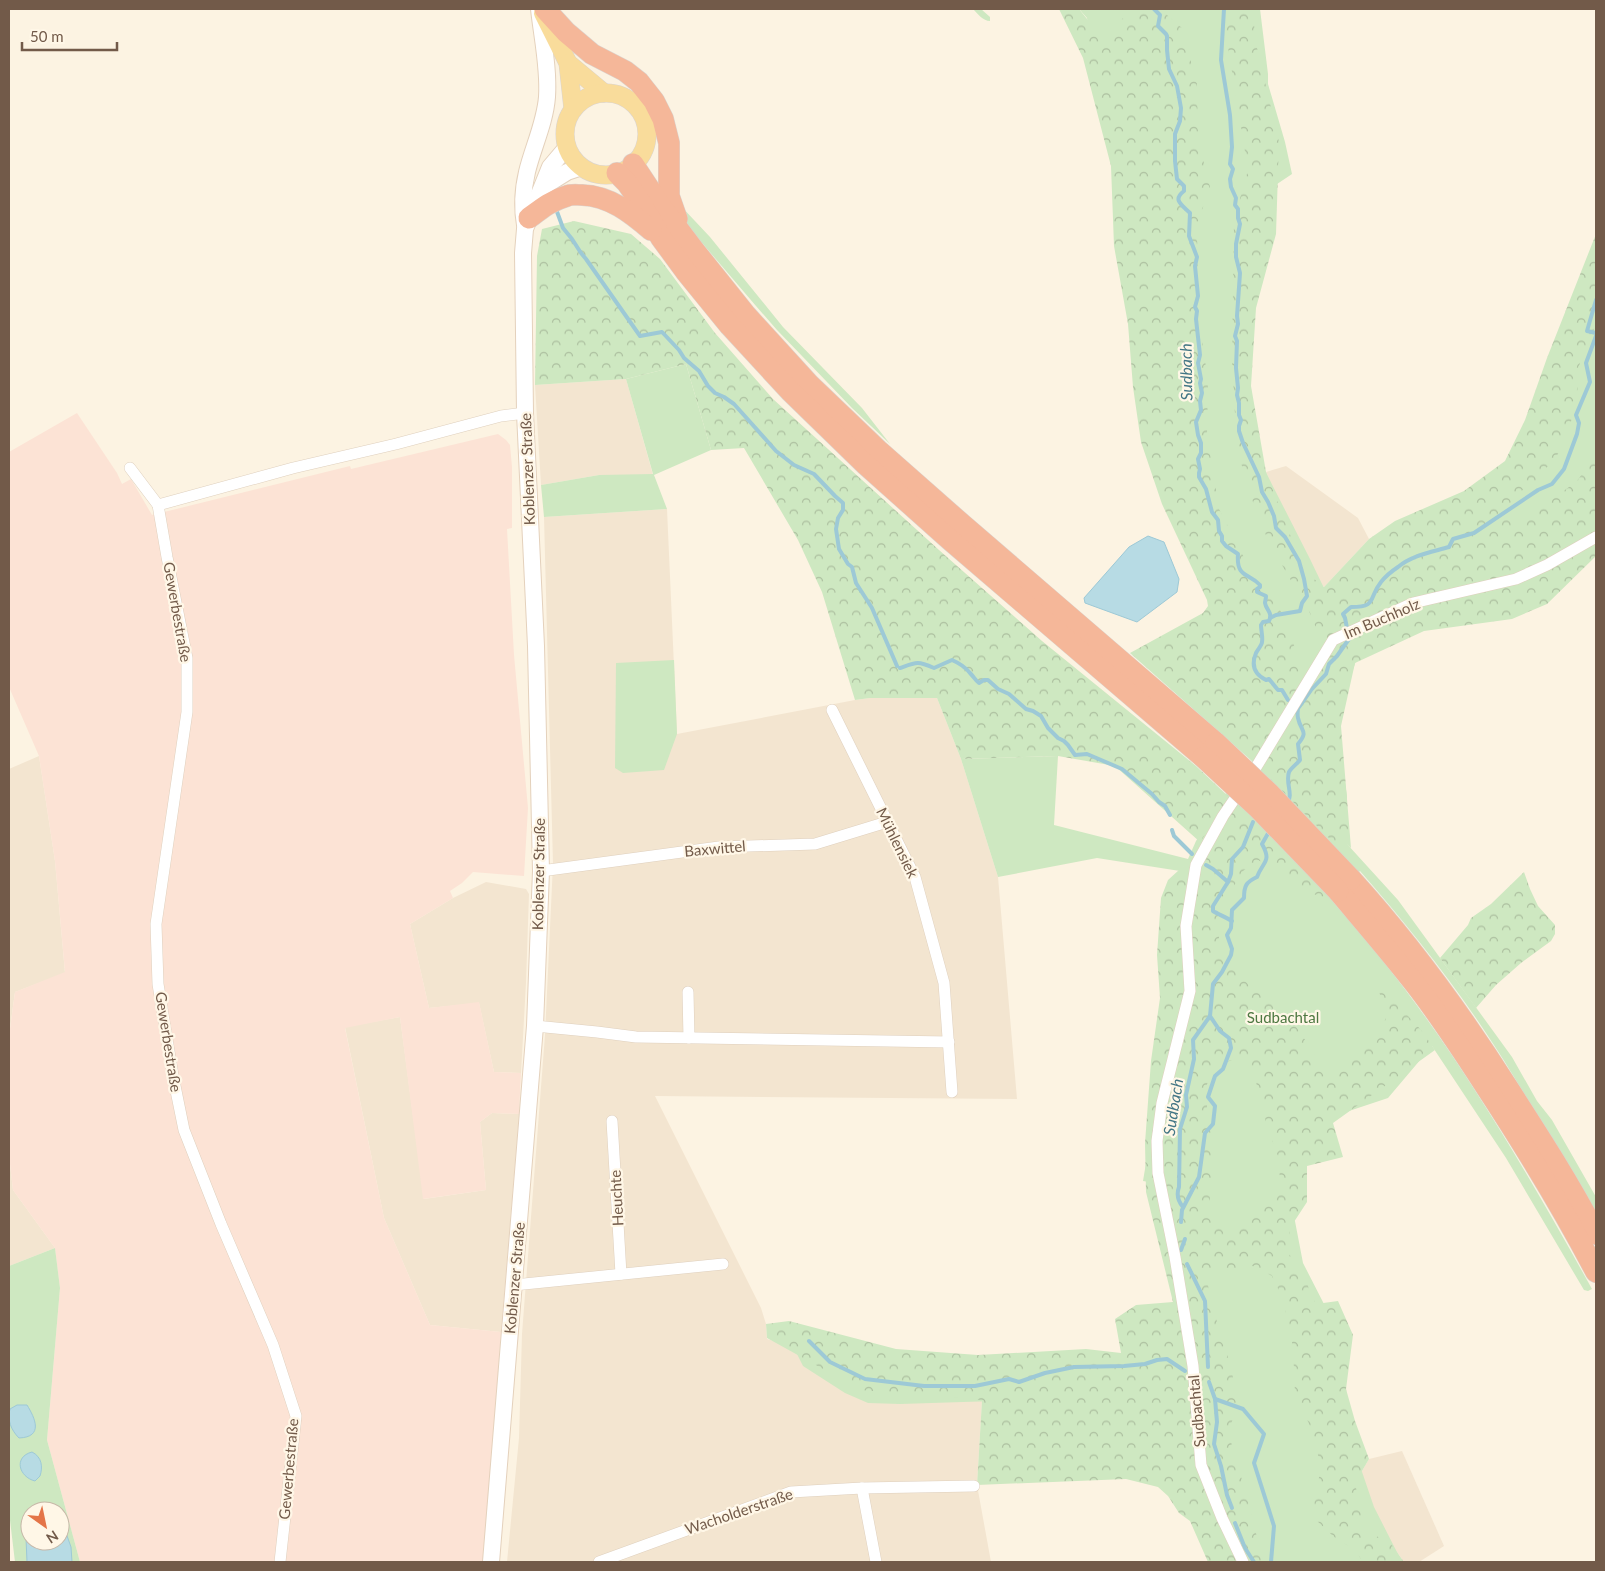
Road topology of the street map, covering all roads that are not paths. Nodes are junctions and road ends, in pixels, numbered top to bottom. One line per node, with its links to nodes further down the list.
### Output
1 (542, 9): 2 (main road); 9 (main road); 11 (highway)
2 (568, 64): 3 (main road); 4 (main road)
3 (604, 93): 4 (main road); 7 (main road)
4 (573, 108): 5 (main road)
5 (567, 147): 6 (main road); 8 (main road, Koblenzer Straße)
6 (582, 167): 7 (main road); 8 (main road)
7 (625, 168): 10 (highway); 11 (highway)
8 (543, 187): 9 (main road, Koblenzer Straße)
9 (527, 224): 10 (highway); 12 (main road, Koblenzer Straße)
10 (661, 238): 17 (highway)
11 (694, 250): 17 (highway)
12 (525, 412): 14 (street); 20 (main road, Koblenzer Straße)
13 (130, 468): 14 (street, Gewerbestraße)
14 (158, 505): 35 (street, Gewerbestraße)
15 (1596, 537): 18 (street, Im Buchholz)
16 (832, 710): 19 (street, Mühlensiek)
17 (1210, 750): 21 (highway, bridge)
18 (1223, 816): 39 (street, Sudbachtal)
19 (888, 822): 20 (street, Baxwittel); 25 (street, Mühlensiek)
20 (541, 870): 23 (main road, Koblenzer Straße)
21 (1344, 885): 28 (highway); 30 (highway)
22 (688, 992): 24 (street)
23 (535, 1026): 24 (street); 32 (main road, Koblenzer Straße)
24 (689, 1038): 25 (street)
25 (949, 1042): 26 (street, Mühlensiek)
26 (952, 1092)
27 (612, 1121): 31 (street, Heuchte)
28 (1596, 1234)
29 (723, 1264): 31 (street)
30 (1596, 1272)
31 (621, 1274): 32 (street)
32 (514, 1285): 36 (main road, Koblenzer Straße)
33 (974, 1486): 34 (street, Wacholderstraße)
34 (862, 1488): 37 (street, Wacholderstraße); 38 (street)
35 (280, 1562)
36 (492, 1562)
37 (599, 1562)
38 (876, 1562)
39 (1243, 1562)

